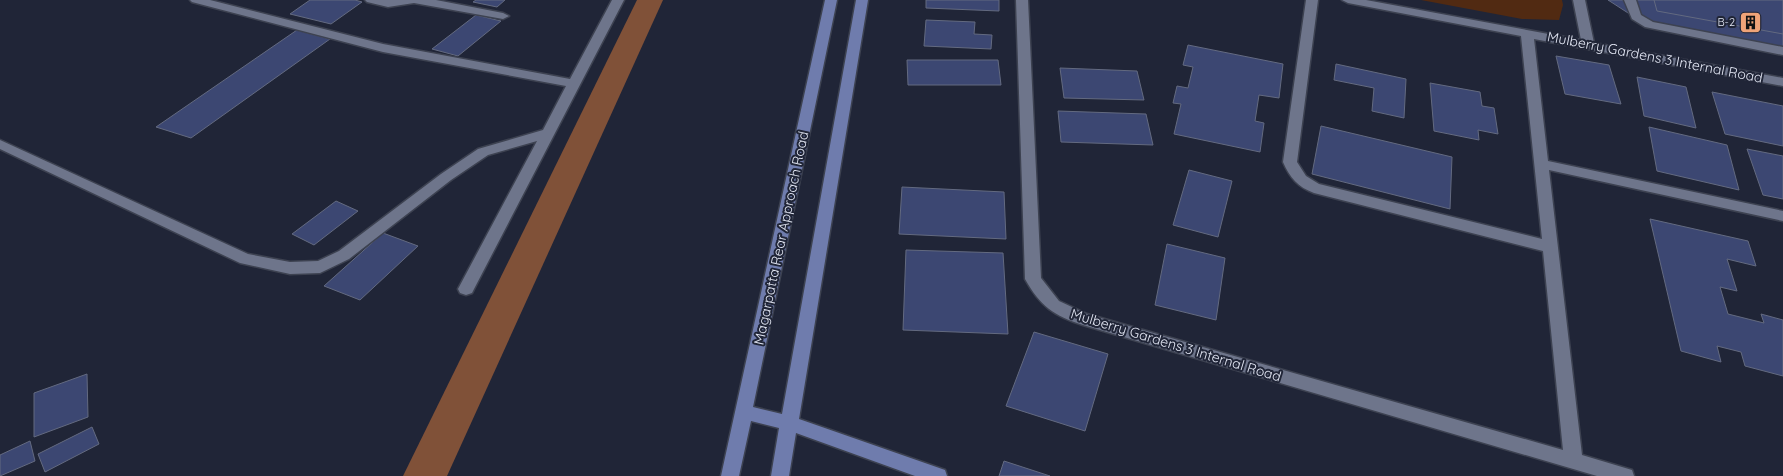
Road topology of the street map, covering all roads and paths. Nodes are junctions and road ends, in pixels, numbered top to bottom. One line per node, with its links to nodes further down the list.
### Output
1 (196, 0): 18 (street)
2 (371, 0): 3 (street)
3 (411, 0)
4 (417, 0): 13 (street)
5 (618, 0): 18 (street)
6 (831, 0): 25 (street, Magarpatta Rear Approach Road)
7 (862, 0): 26 (street)
8 (1022, 0): 27 (street, Mulberry Gardens 3 Internal Road)
9 (1312, 0): 23 (street)
10 (1348, 0): 14 (street, Mulberry Gardens 3 Internal Road)
11 (1579, 0): 15 (street)
12 (1630, 0): 16 (street)
13 (502, 16)
14 (1527, 34): 15 (street, Mulberry Gardens 3 Internal Road); 21 (street, Mulberry Gardens 3 Internal Road)
15 (1588, 45): 17 (street, Mulberry Gardens 3 Internal Road)
16 (1783, 51)
17 (1783, 82)
18 (574, 84): 19 (street)
19 (548, 133): 20 (street); 24 (street)
20 (0, 144)
21 (1541, 164): 22 (street); 23 (street, Mulberry Gardens 3 Internal Road)
22 (1783, 216)
23 (1550, 247): 27 (street, Mulberry Gardens 3 Internal Road)
24 (466, 289)
25 (744, 412): 26 (street); 28 (street, Magarpatta Rear Approach Road)
26 (789, 424): 29 (street); 30 (street)
27 (1573, 460): 31 (street, Mulberry Gardens 3 Internal Road)
28 (730, 476)
29 (780, 476)
30 (938, 476)
31 (1625, 476)

